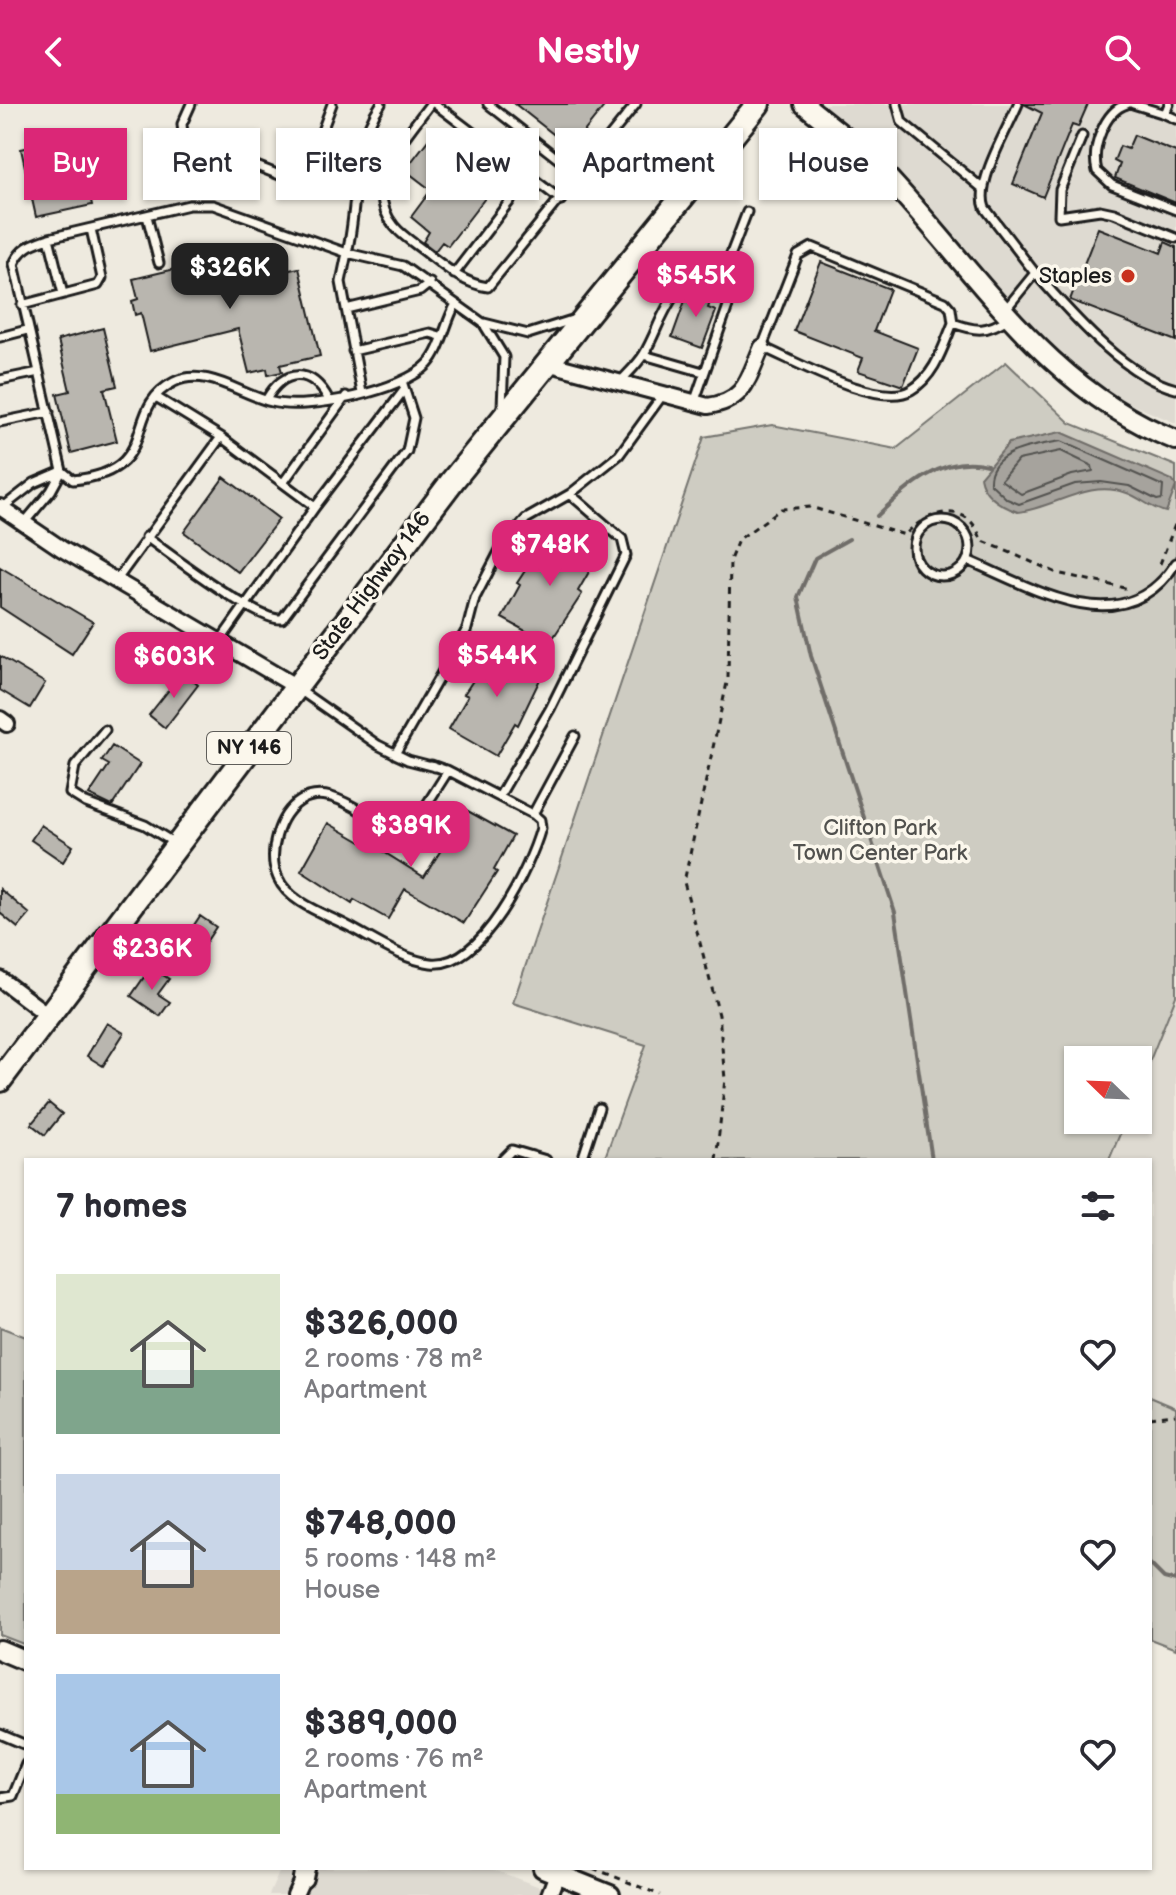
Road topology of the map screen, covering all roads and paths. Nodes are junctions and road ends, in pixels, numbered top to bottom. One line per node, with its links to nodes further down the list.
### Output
1 (191, 104): 2 (lane)
2 (332, 104)
3 (381, 104): 29 (lane)
4 (432, 104): 16 (lane); 32 (lane)
5 (488, 104): 19 (lane)
6 (636, 104): 17 (lane)
7 (758, 104): 40 (main road, State Highway 146 / NY 146)
8 (804, 104): 39 (street)
9 (897, 104): 20 (lane)
10 (1018, 104): 20 (lane)
11 (1127, 104): 23 (lane)
12 (1133, 104): 14 (lane)
13 (1169, 104): 14 (lane)
14 (1165, 114): 15 (lane)
15 (1176, 119)
16 (464, 128)
17 (617, 128)
18 (1082, 136): 28 (lane)
19 (555, 156)
20 (982, 188): 31 (lane)
21 (511, 200): 32 (lane)
22 (561, 200): 32 (lane)
23 (1176, 210)
24 (747, 212): 33 (lane)
25 (147, 216): 26 (lane); 29 (lane); 30 (lane)
26 (91, 229): 27 (lane); 35 (lane)
27 (49, 238): 35 (lane); 37 (lane)
28 (1176, 238)
29 (347, 253): 34 (lane); 38 (lane)
30 (159, 263)
31 (1035, 273): 39 (lane); 55 (lane)
32 (454, 274)
33 (722, 277): 48 (lane); 51 (lane)
34 (430, 283): 36 (lane); 38 (lane)
35 (63, 294): 37 (lane)
36 (456, 304): 41 (lane); 44 (lane)
37 (22, 305): 43 (lane)
38 (346, 309): 47 (lane)
39 (1008, 314): 42 (lane); 67 (street)
40 (585, 316): 41 (lane); 49 (main road, State Highway 146 / NY 146)
41 (483, 323): 64 (lane)
42 (953, 323): 46 (lane); 46 (lane)
43 (27, 330): 45 (lane); 50 (lane)
44 (440, 336): 47 (lane); 54 (lane)
45 (0, 337)
46 (762, 347): 62 (street)
47 (353, 351): 56 (lane)
48 (644, 355): 51 (lane); 53 (lane)
49 (547, 363): 53 (street); 64 (main road, State Highway 146 / NY 146)
50 (39, 372): 52 (lane); 63 (lane)
51 (703, 372): 62 (lane)
52 (0, 380)
53 (620, 382): 58 (street)
54 (403, 386): 56 (lane); 71 (lane); 81 (lane)
55 (1176, 389)
56 (362, 393): 57 (lane)
57 (346, 396): 61 (lane); 69 (lane)
58 (662, 396): 62 (street); 70 (lane)
59 (156, 397): 60 (lane); 66 (lane); 68 (lane)
60 (266, 400): 61 (lane); 61 (lane)
61 (329, 400)
62 (694, 403)
63 (49, 412): 65 (lane); 68 (lane)
64 (501, 420): 83 (main road, State Highway 146 / NY 146)
65 (0, 422)
66 (221, 437): 69 (lane); 75 (lane)
67 (1176, 440)
68 (62, 471): 72 (lane); 74 (lane)
69 (283, 483): 71 (lane)
70 (570, 494): 86 (lane); 88 (lane)
71 (315, 507): 81 (lane)
72 (1, 509): 74 (street)
73 (1176, 522): 78 (path)
74 (24, 523): 79 (street)
75 (146, 537): 79 (lane); 81 (lane)
76 (967, 560): 76 (lane); 77 (lane)
77 (1176, 563)
78 (1152, 573)
79 (116, 581): 82 (street)
80 (1136, 586): 98 (path)
81 (244, 605): 82 (lane)
82 (219, 643): 83 (street)
83 (295, 686): 86 (lane); 90 (main road, State Highway 146 / NY 146)
84 (105, 730): 90 (lane)
85 (575, 736): 89 (lane)
86 (395, 754): 87 (lane)
87 (448, 771): 88 (lane); 89 (lane)
88 (500, 795): 89 (lane)
89 (533, 814)
90 (177, 844): 92 (main road, State Highway 146 / NY 146)
91 (0, 979): 92 (street)
92 (49, 1016): 93 (main road, State Highway 146 / NY 146)
93 (0, 1080)
94 (599, 1108): 97 (lane)
95 (504, 1158): 96 (lane)
96 (539, 1158)
97 (583, 1158)
98 (716, 1158)
99 (1175, 1415): 100 (path)
100 (1152, 1418)
101 (0, 1650): 102 (street)
102 (24, 1660)
103 (0, 1734): 104 (lane)
104 (24, 1744)
105 (24, 1769): 106 (lane)
106 (0, 1798)
107 (553, 1870): 109 (street); 110 (street)
108 (598, 1870): 111 (path)
109 (549, 1895)
110 (610, 1895)
111 (660, 1895)

